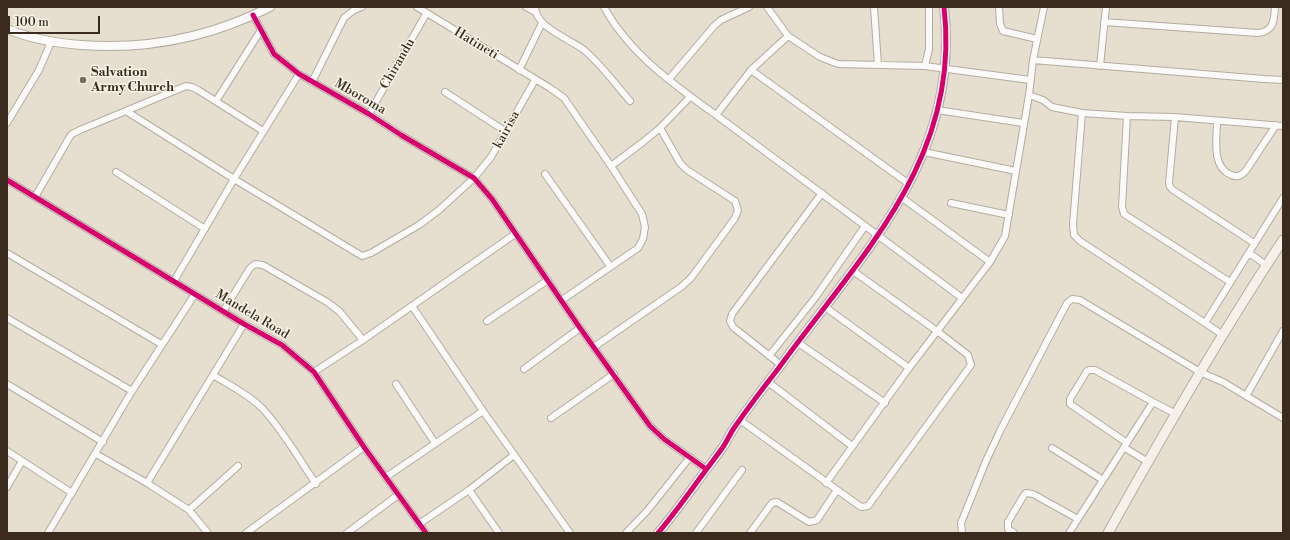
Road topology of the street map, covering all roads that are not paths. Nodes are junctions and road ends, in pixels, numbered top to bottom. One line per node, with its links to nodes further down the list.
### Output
1 (270, 7): 17 (street)
2 (362, 7): 37 (street)
3 (417, 7): 16 (street, Hatineti)
4 (526, 7): 15 (street)
5 (604, 7): 33 (street)
6 (749, 7): 33 (street)
7 (767, 7): 22 (street)
8 (874, 7): 26 (street)
9 (929, 7): 27 (street)
10 (944, 7): 29 (street)
11 (998, 7): 23 (street)
12 (1044, 7): 23 (street)
13 (1106, 7): 18 (street)
14 (1275, 7): 18 (street)
15 (535, 10): 19 (street)
16 (426, 14): 30 (street, Hatineti); 48 (street, Chirandu)
17 (253, 15): 21 (street, Mboroma); 24 (street)
18 (1104, 22): 28 (street)
19 (542, 23): 30 (street); 42 (street)
20 (7, 29): 24 (street)
21 (261, 30): 32 (street, Mboroma); 41 (street)
22 (788, 36): 26 (street); 31 (street)
23 (1037, 39): 25 (street)
24 (51, 42): 46 (street)
25 (1033, 60): 28 (street); 35 (street)
26 (878, 65): 27 (street)
27 (925, 66): 29 (street)
28 (1100, 66): 36 (street)
29 (945, 68): 35 (street); 44 (street)
30 (518, 70): 34 (street, Hatineti)
31 (751, 70): 49 (street); 68 (street)
32 (299, 74): 37 (street, Mboroma); 58 (street)
33 (669, 79): 40 (street)
34 (535, 80): 59 (street, kairisa); 61 (street, Hatineti)
35 (1030, 80): 39 (street)
36 (1283, 80)
37 (312, 82): 48 (street, Mboroma)
38 (445, 92): 59 (street)
39 (1029, 95): 47 (street); 54 (street)
40 (690, 97): 49 (street); 57 (street)
41 (216, 101): 45 (street); 58 (street)
42 (630, 101)
43 (7, 109): 46 (street)
44 (937, 110): 54 (street); 60 (street)
45 (126, 111): 66 (street); 70 (street)
46 (13, 113): 53 (street)
47 (1082, 113): 50 (street); 98 (street)
48 (369, 114): 65 (street, Mboroma)
49 (716, 115): 69 (street)
50 (1127, 116): 51 (street); 89 (street)
51 (1174, 117): 52 (street); 80 (street)
52 (1217, 121): 55 (street); 55 (street)
53 (7, 123)
54 (1023, 123): 62 (street)
55 (1276, 125): 56 (street)
56 (1283, 126)
57 (660, 128): 61 (street); 107 (street)
58 (263, 131): 66 (street)
59 (506, 131): 65 (street, kairisa)
60 (924, 152): 62 (street); 68 (street)
61 (611, 166): 85 (street, Hatineti)
62 (1016, 171): 74 (street)
63 (116, 172): 76 (street)
64 (545, 174): 85 (street)
65 (474, 178): 66 (street, kairisa); 77 (street, Mboroma)
66 (234, 179): 76 (street)
67 (7, 180): 70 (street, Mandela Road)
68 (909, 184): 71 (street)
69 (822, 193): 75 (street); 108 (street)
70 (35, 197): 88 (street, Mandela Road)
71 (901, 197): 78 (street); 83 (street)
72 (1283, 198): 80 (street)
73 (951, 203): 74 (street)
74 (1009, 216): 83 (street)
75 (865, 226): 78 (street); 108 (street)
76 (205, 229): 88 (street)
77 (515, 234): 87 (street, Mboroma); 93 (street)
78 (879, 236): 86 (street); 91 (street)
79 (1283, 240): 84 (main road)
80 (1254, 243): 82 (street)
81 (7, 253): 106 (street)
82 (1249, 253): 84 (street); 89 (street)
83 (990, 262): 91 (street)
84 (1266, 265): 103 (main road)
85 (610, 266): 92 (street, Hatineti)
86 (853, 271): 94 (street); 101 (street)
87 (548, 280): 92 (street, Mboroma); 97 (street)
88 (174, 281): 90 (street, Mandela Road)
89 (1230, 282): 98 (street)
90 (195, 294): 95 (street, Mandela Road); 106 (street)
91 (962, 298): 101 (street)
92 (562, 300): 100 (street, Mboroma)
93 (412, 306): 104 (street); 123 (street)
94 (825, 307): 105 (street); 110 (street)
95 (224, 310): 99 (street, Mandela Road); 104 (street)
96 (7, 318): 119 (street)
97 (487, 321)
98 (1205, 323): 103 (street)
99 (244, 324): 112 (street, Mandela Road); 115 (street)
100 (580, 328): 107 (street, Mboroma); 111 (street)
101 (937, 331): 110 (street); 150 (street)
102 (1283, 331): 120 (street)
103 (1223, 335): 113 (main road)
104 (363, 340): 112 (street)
105 (797, 342): 109 (street); 122 (street)
106 (161, 344): 119 (street)
107 (594, 347): 114 (street, Mboroma)
108 (769, 356): 109 (street)
109 (780, 365): 116 (street)
110 (909, 368): 122 (street)
111 (524, 369)
112 (314, 372): 132 (street, Mandela Road)
113 (1200, 372): 120 (street); 124 (main road); 167 (street)
114 (614, 374): 125 (street); 137 (street, Mboroma)
115 (213, 375): 146 (street); 147 (street)
116 (768, 382): 127 (street); 131 (street)
117 (7, 384): 128 (street)
118 (396, 384): 129 (street)
119 (132, 391): 128 (street)
120 (1246, 396): 126 (street)
121 (1153, 402): 124 (street); 130 (street); 130 (street)
122 (885, 403): 131 (street)
123 (483, 411): 129 (street); 136 (street)
124 (1176, 414): 139 (main road)
125 (551, 418)
126 (1283, 418)
127 (740, 420): 141 (street); 145 (street)
128 (103, 442): 135 (street)
129 (435, 443): 143 (street)
130 (1126, 445): 139 (street); 144 (street)
131 (852, 446): 145 (street)
132 (364, 447): 143 (street, Mandela Road); 147 (street)
133 (1052, 448): 144 (street)
134 (7, 451): 138 (street)
135 (96, 454): 146 (street); 151 (street)
136 (514, 454): 149 (street); 162 (street)
137 (690, 457): 141 (street, Mboroma); 163 (street)
138 (22, 460): 148 (street); 151 (street)
139 (1148, 462): 170 (main road)
140 (238, 466): 153 (street)
141 (706, 469): 164 (street)
142 (742, 470): 165 (street)
143 (386, 477): 152 (street, Mandela Road)
144 (1103, 480): 154 (street)
145 (826, 482): 150 (street)
146 (147, 483): 153 (street)
147 (316, 484): 158 (street)
148 (7, 487)
149 (469, 490): 155 (street); 161 (street)
150 (837, 490): 166 (street)
151 (72, 493): 156 (street)
152 (398, 495): 155 (street, Mandela Road); 159 (street)
153 (189, 510): 157 (street)
154 (1078, 519): 168 (street); 169 (street)
155 (419, 524): 160 (street, Mandela Road)
156 (48, 533)
157 (208, 533)
158 (246, 533)
159 (348, 533)
160 (426, 533)
161 (499, 533)
162 (570, 533)
163 (626, 533)
164 (658, 533)
165 (696, 533)
166 (750, 533)
167 (962, 533)
168 (1014, 533)
169 (1069, 533)
170 (1108, 533)

